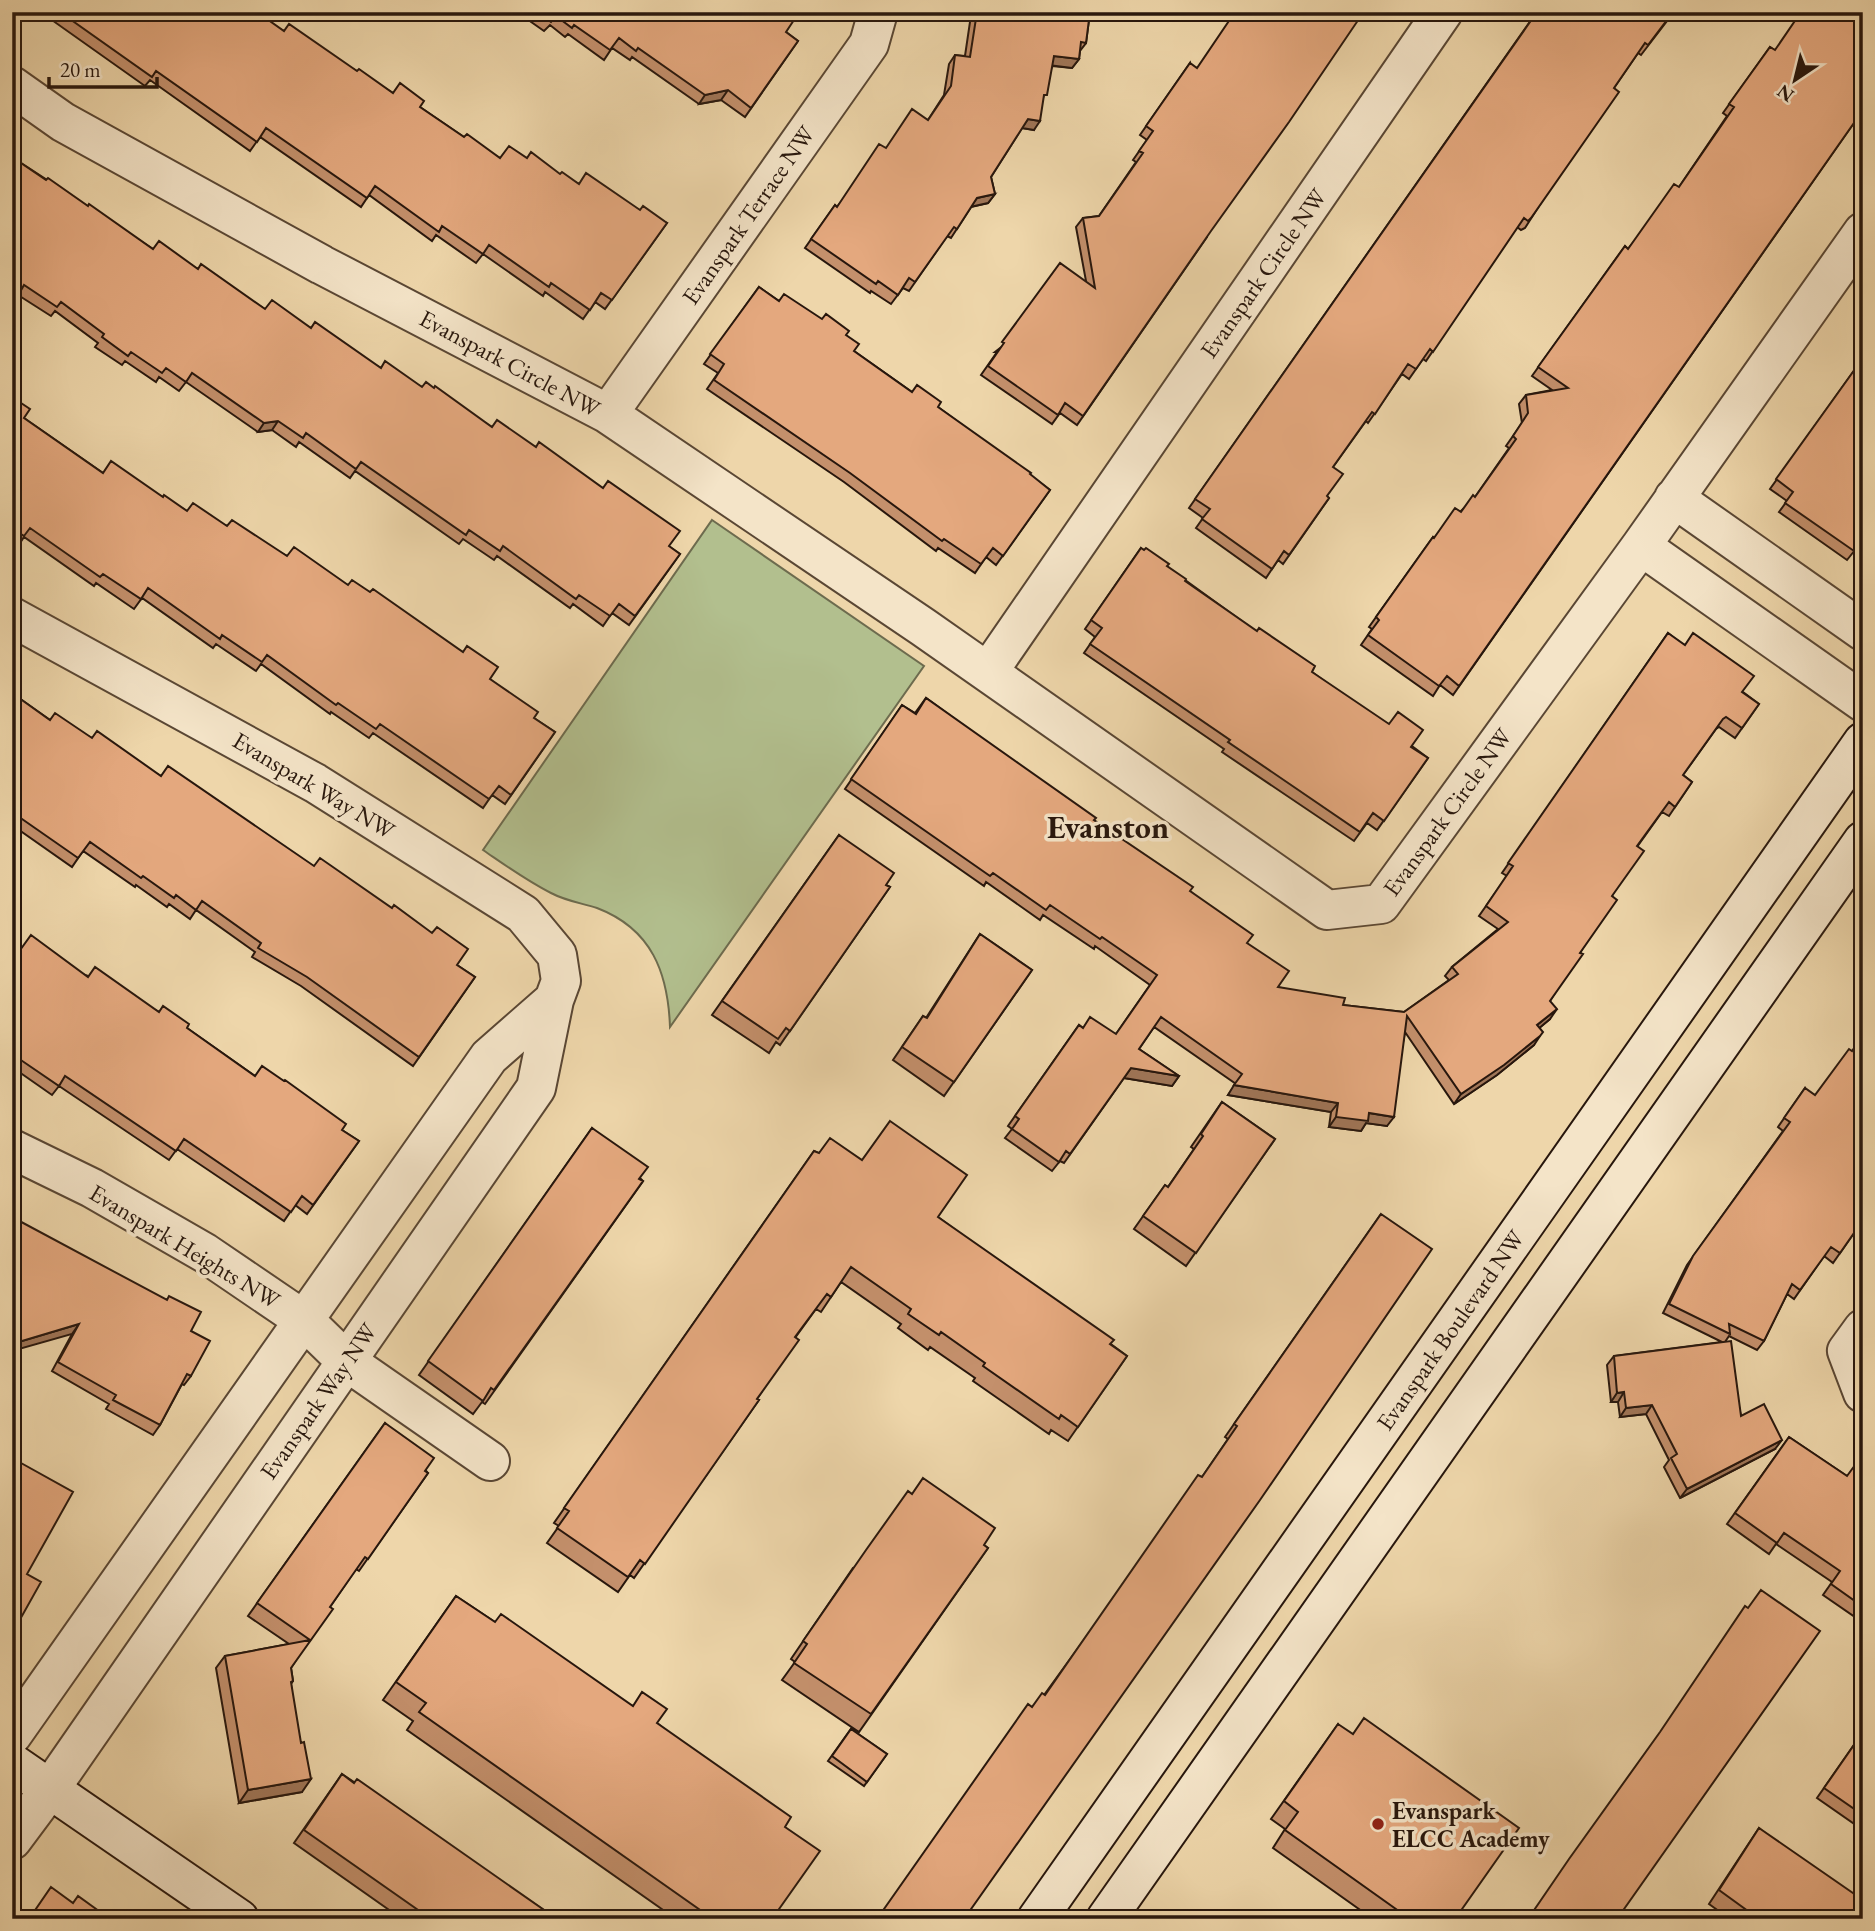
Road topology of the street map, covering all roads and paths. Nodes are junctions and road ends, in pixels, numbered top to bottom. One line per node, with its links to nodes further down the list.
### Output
1 (878, 12): 5 (street, Evanspark Terrace NW)
2 (1443, 12): 10 (street, Evanspark Circle NW)
3 (12, 86): 5 (street, Evanspark Circle NW)
4 (1863, 232): 6 (street, Evanspark Circle NW)
5 (608, 414): 10 (street, Evanspark Circle NW)
6 (1674, 498): 7 (street, Evanspark Circle NW); 9 (street)
7 (1641, 546): 10 (street, Evanspark Circle NW); 11 (street)
8 (12, 617): 14 (street, Evanspark Way NW)
9 (1863, 632)
10 (988, 673)
11 (1863, 702)
12 (1863, 742): 26 (street, Evanspark Boulevard NW)
13 (1863, 841): 27 (street)
14 (554, 1000): 16 (street); 18 (street, Evanspark Way NW)
15 (12, 1149): 16 (street, Evanspark Heights NW)
16 (305, 1321): 18 (street, Evanspark Heights NW); 21 (street)
17 (1863, 1329): 19 (street)
18 (346, 1361): 20 (street, Evanspark Heights NW); 23 (street, Evanspark Way NW)
19 (1863, 1393)
20 (490, 1461)
21 (12, 1735)
22 (12, 1763): 23 (street)
23 (50, 1789): 24 (street, Evanspark Way NW); 25 (street)
24 (12, 1840)
25 (239, 1919)
26 (1037, 1919)
27 (1106, 1919)

